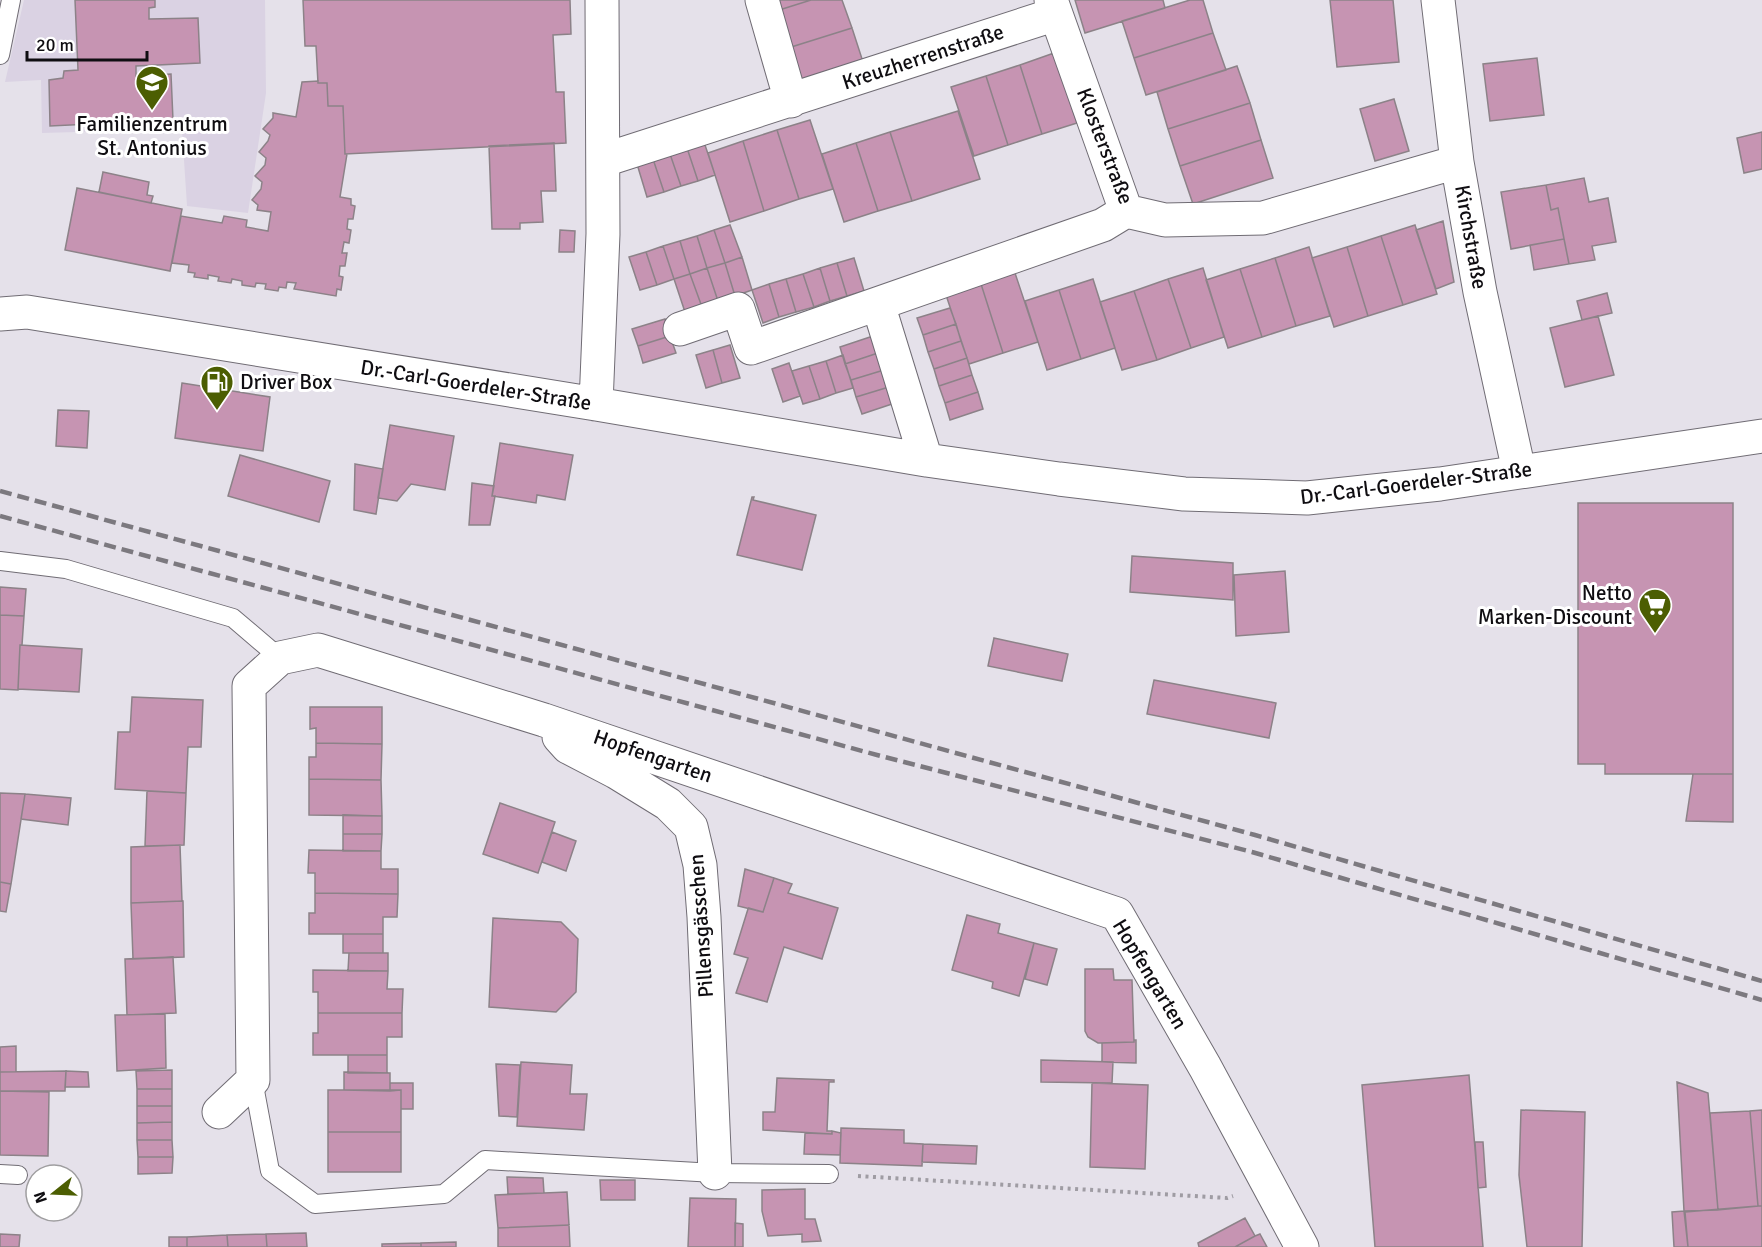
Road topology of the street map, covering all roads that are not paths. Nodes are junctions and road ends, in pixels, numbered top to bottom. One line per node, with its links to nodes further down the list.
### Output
1 (11, 0): 6 (lane)
2 (602, 0): 8 (street)
3 (762, 0): 7 (street)
4 (1438, 0): 9 (street, Kirchstraße)
5 (1053, 7): 7 (street, Kreuzherrenstraße); 10 (street, Klosterstraße)
6 (0, 55)
7 (791, 100): 8 (street, Kreuzherrenstraße)
8 (604, 160): 14 (street)
9 (1458, 162): 10 (street, Klosterstraße); 17 (street, Kirchstraße)
10 (1126, 211): 11 (street)
11 (878, 304): 13 (street); 16 (street)
12 (9, 309): 14 (street, Dr.-Carl-Goerdeler-Straße)
13 (680, 329)
14 (596, 404): 16 (street, Dr.-Carl-Goerdeler-Straße)
15 (1762, 436): 17 (street, Dr.-Carl-Goerdeler-Straße)
16 (926, 460): 17 (street, Dr.-Carl-Goerdeler-Straße)
17 (1519, 471)
18 (0, 561): 19 (lane)
19 (280, 657): 20 (street, Hopfengarten); 21 (street)
20 (544, 720): 23 (street, Pillensgässchen); 25 (street, Hopfengarten)
21 (253, 1080): 22 (street); 23 (lane)
22 (219, 1112)
23 (715, 1173): 24 (lane)
24 (829, 1174)
25 (1302, 1247)

